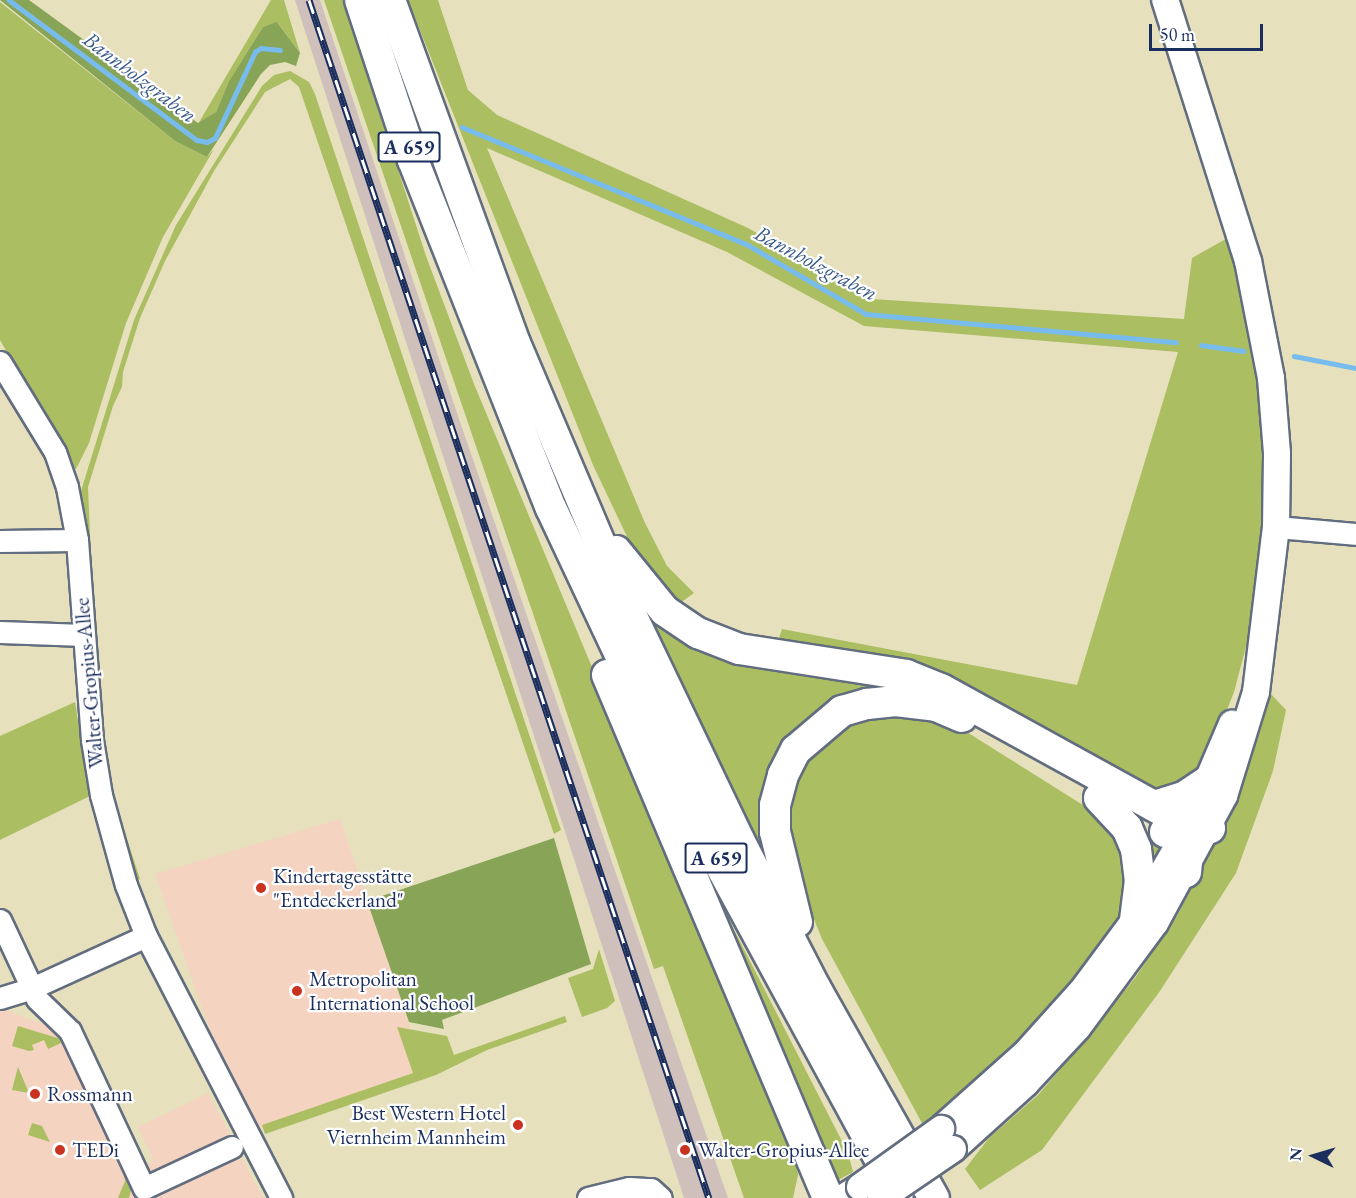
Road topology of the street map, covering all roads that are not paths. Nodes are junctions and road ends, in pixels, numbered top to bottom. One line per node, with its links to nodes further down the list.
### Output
1 (360, 0): 7 (highway, A 659)
2 (390, 0): 6 (highway, A 659)
3 (1165, 0): 8 (main road)
4 (0, 362): 5 (street, Walter-Gropius-Allee)
5 (8, 391): 10 (street, Walter-Gropius-Allee)
6 (576, 491): 17 (highway); 24 (highway, A 659)
7 (552, 508): 28 (highway); 35 (highway, A 659)
8 (1276, 527): 9 (street); 14 (main road)
9 (1356, 534)
10 (77, 540): 11 (street); 13 (street, Walter-Gropius-Allee)
11 (0, 541)
12 (0, 632): 13 (street)
13 (84, 635): 22 (street, Walter-Gropius-Allee)
14 (1264, 636): 15 (main road); 18 (main road)
15 (1211, 780): 17 (highway); 18 (main road)
16 (1099, 798): 18 (highway); 21 (highway); 24 (highway)
17 (1154, 806): 18 (highway)
18 (1198, 831): 19 (highway); 21 (main road)
19 (1186, 872): 26 (main road)
20 (0, 920): 23 (street)
21 (1135, 920): 26 (main road)
22 (146, 936): 23 (street); 30 (street, Walter-Gropius-Allee)
23 (32, 988): 25 (street); 27 (street)
24 (816, 989): 36 (highway, A 659)
25 (0, 998)
26 (947, 1139): 29 (main road, bridge)
27 (232, 1147)
28 (811, 1164): 33 (highway); 34 (highway)
29 (861, 1194)
30 (281, 1198)
31 (588, 1198): 32 (street)
32 (661, 1198)
33 (804, 1198)
34 (828, 1198)
35 (901, 1198)
36 (934, 1198)

